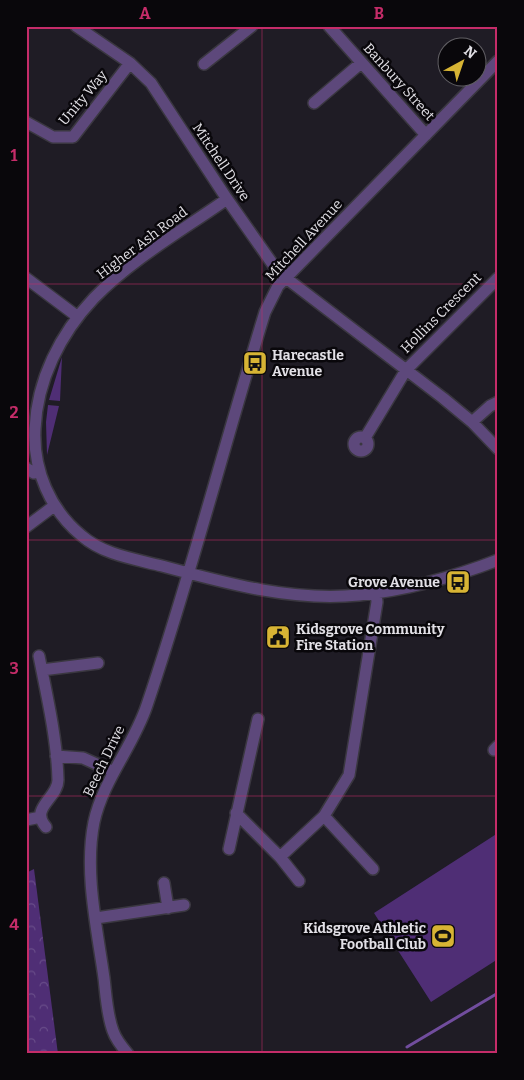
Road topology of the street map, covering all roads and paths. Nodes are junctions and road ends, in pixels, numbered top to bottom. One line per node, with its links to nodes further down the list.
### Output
1 (76, 26): 5 (street, Mitchell Drive)
2 (252, 26): 7 (street)
3 (329, 26): 6 (street, Banbury Street)
4 (498, 61): 10 (street, Mitchell Avenue)
5 (130, 63): 9 (street, Unity Way); 11 (street, Mitchell Drive)
6 (361, 63): 8 (street); 10 (street, Banbury Street)
7 (204, 64)
8 (314, 103)
9 (26, 122)
10 (426, 135): 13 (street, Mitchell Avenue)
11 (227, 199): 13 (street, Mitchell Drive); 15 (street, Higher Ash Road)
12 (26, 278): 15 (street)
13 (286, 278): 16 (street); 23 (street, Mitchell Avenue)
14 (498, 278): 16 (street, Hollins Crescent)
15 (78, 317): 22 (street, Higher Ash Road)
16 (406, 370): 18 (street); 19 (street, Hollins Crescent)
17 (498, 402): 18 (street)
18 (472, 422): 20 (street)
19 (365, 438)
20 (498, 448)
21 (26, 468): 22 (street)
22 (38, 472): 24 (street, Higher Ash Road)
23 (214, 487): 27 (street, Beech Drive)
24 (54, 506): 25 (street); 27 (street, Higher Ash Road)
25 (26, 527)
26 (498, 560): 28 (street, Higher Ash Road)
27 (189, 573): 28 (street, Higher Ash Road); 34 (street, Beech Drive)
28 (376, 593): 36 (street)
29 (39, 656): 31 (street)
30 (98, 663): 31 (street)
31 (42, 670): 33 (street)
32 (258, 719): 35 (street)
33 (56, 756): 34 (street); 37 (street)
34 (114, 772): 45 (street, Beech Drive)
35 (236, 812): 38 (street); 39 (street)
36 (324, 816): 39 (street); 40 (street)
37 (26, 820)
38 (230, 849)
39 (280, 858): 41 (street)
40 (373, 869)
41 (299, 881)
42 (164, 883): 44 (street)
43 (184, 905): 44 (street)
44 (168, 908): 45 (street)
45 (96, 918): 46 (street, Beech Drive)
46 (128, 1054)

